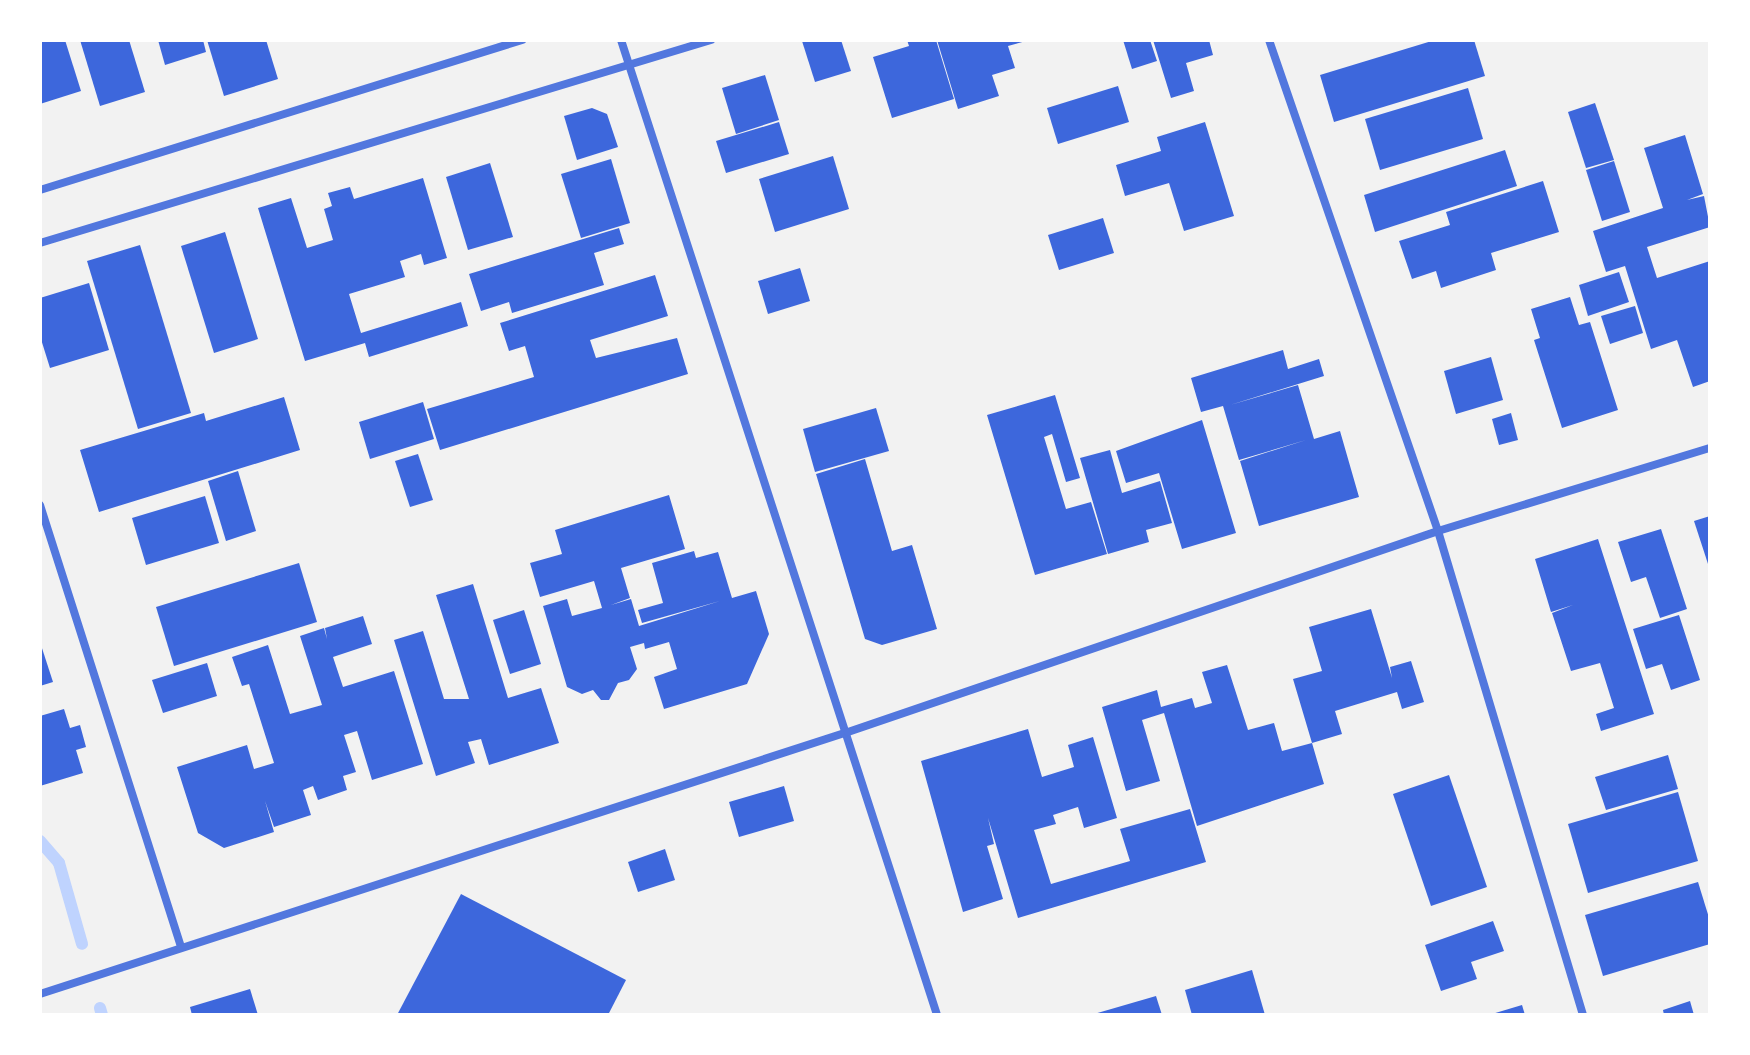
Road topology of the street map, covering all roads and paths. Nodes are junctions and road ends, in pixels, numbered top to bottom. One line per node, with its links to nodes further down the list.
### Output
1 (522, 40): 6 (street)
2 (621, 40): 5 (street)
3 (711, 40): 5 (street)
4 (1269, 40): 10 (street)
5 (630, 66): 7 (street); 11 (street)
6 (40, 190)
7 (40, 243)
8 (1710, 448): 10 (street)
9 (40, 505): 12 (street)
10 (1438, 531): 11 (street); 15 (street)
11 (848, 732): 12 (street); 14 (street)
12 (180, 945): 13 (street)
13 (40, 994)
14 (937, 1015)
15 (1583, 1015)

